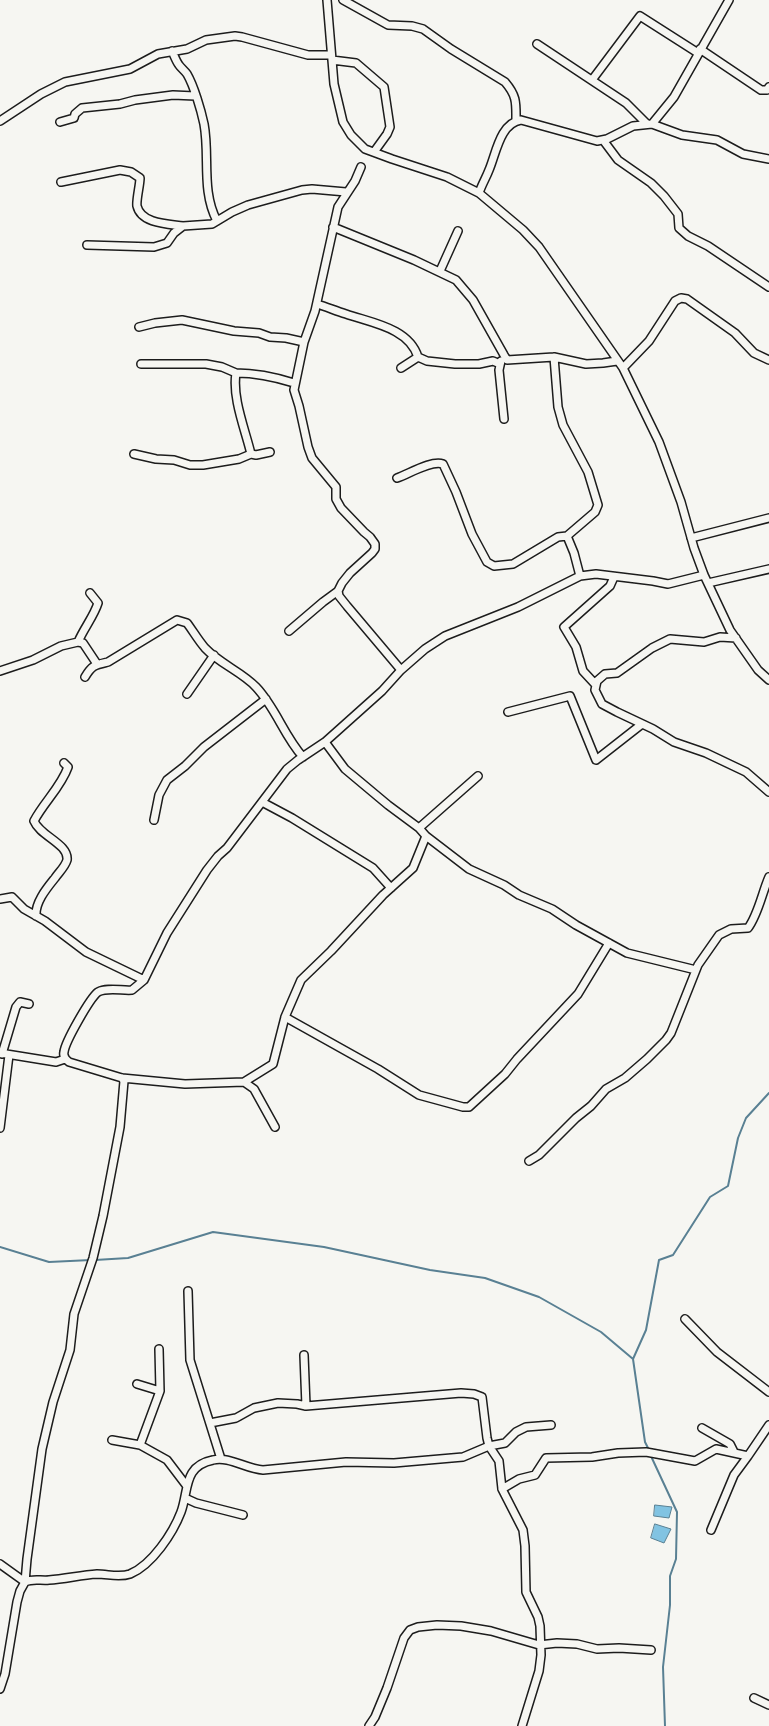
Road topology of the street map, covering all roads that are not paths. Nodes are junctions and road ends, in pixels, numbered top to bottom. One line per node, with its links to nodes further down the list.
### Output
1 (327, 0): 7 (street)
2 (343, 0): 11 (street)
3 (729, 0): 6 (street)
4 (537, 44): 8 (street)
5 (172, 51): 7 (street); 10 (street); 12 (street)
6 (699, 51): 8 (street); 9 (street); 14 (street)
7 (331, 57): 16 (street); 16 (street)
8 (592, 80): 14 (street)
9 (769, 87)
10 (195, 96): 13 (street); 22 (street)
11 (516, 120): 15 (street); 21 (street)
12 (0, 121)
13 (60, 122)
14 (650, 124): 15 (street); 17 (street)
15 (603, 140): 28 (street)
16 (374, 152): 21 (street)
17 (769, 159)
18 (361, 167): 20 (street)
19 (61, 182): 23 (street)
20 (346, 192): 22 (street); 24 (street)
21 (479, 193): 36 (street)
22 (217, 221): 23 (street)
23 (183, 226): 26 (street)
24 (333, 228): 27 (street); 29 (street)
25 (458, 231): 27 (street)
26 (87, 245)
27 (440, 271): 32 (street)
28 (769, 287)
29 (317, 304): 31 (street); 33 (street)
30 (139, 327): 31 (street)
31 (304, 342): 42 (street)
32 (504, 355): 34 (street); 38 (street)
33 (418, 357): 38 (street); 39 (street)
34 (554, 357): 36 (street); 49 (street)
35 (769, 360): 40 (street)
36 (618, 361): 40 (street)
37 (141, 364): 41 (street)
38 (500, 364): 43 (street)
39 (401, 368)
40 (623, 368): 50 (street)
41 (236, 373): 42 (street); 46 (street)
42 (294, 383): 56 (street)
43 (504, 419)
44 (270, 452): 46 (street)
45 (134, 454): 46 (street)
46 (251, 454)
47 (397, 478): 49 (street)
48 (769, 518): 50 (street)
49 (567, 536): 53 (street)
50 (691, 538): 52 (street)
51 (769, 569): 55 (street)
52 (704, 575): 54 (street); 55 (street)
53 (580, 576): 54 (street); 63 (street)
54 (614, 577): 67 (street)
55 (708, 583): 59 (street)
56 (338, 591): 58 (street); 63 (street)
57 (90, 593): 60 (street)
58 (289, 631)
59 (736, 638): 66 (street); 67 (street)
60 (78, 642): 62 (street); 64 (street)
61 (214, 655): 62 (street); 68 (street); 69 (street)
62 (97, 664): 65 (street)
63 (401, 670): 72 (street)
64 (0, 671)
65 (85, 677)
66 (769, 680)
67 (596, 685): 71 (street)
68 (187, 694)
69 (266, 699): 73 (street); 78 (street)
70 (508, 712): 71 (street)
71 (642, 724): 76 (street)
72 (325, 742): 73 (street); 79 (street)
73 (303, 757): 77 (street)
74 (64, 763): 84 (street)
75 (478, 776): 79 (street)
76 (769, 792)
77 (262, 802): 82 (street); 87 (street)
78 (154, 820)
79 (419, 828): 80 (street)
80 (426, 836): 82 (street); 85 (street)
81 (769, 878): 86 (street)
82 (391, 888): 89 (street)
83 (0, 899): 84 (street)
84 (36, 916): 87 (street)
85 (609, 943): 86 (street); 89 (street)
86 (696, 970): 96 (street)
87 (144, 980): 91 (street)
88 (29, 1004): 90 (street)
89 (285, 1017): 93 (street)
90 (3, 1054): 91 (street); 95 (street)
91 (65, 1059): 92 (street)
92 (122, 1078): 93 (street); 121 (street)
93 (244, 1082): 94 (street)
94 (275, 1127)
95 (0, 1128)
96 (528, 1161)
97 (188, 1291): 105 (street)
98 (685, 1319): 103 (street)
99 (159, 1349): 102 (street)
100 (304, 1355): 104 (street)
101 (137, 1384): 102 (street)
102 (160, 1391): 110 (street)
103 (769, 1392)
104 (306, 1406): 105 (street); 111 (street)
105 (210, 1424): 114 (street)
106 (551, 1425): 111 (street)
107 (769, 1425): 113 (street)
108 (702, 1428): 112 (street)
109 (112, 1440): 110 (street)
110 (140, 1445): 115 (street)
111 (489, 1446): 114 (street); 116 (street)
112 (734, 1452): 113 (street); 116 (street)
113 (748, 1456): 119 (street)
114 (221, 1459): 115 (street)
115 (186, 1485): 117 (street)
116 (502, 1489): 122 (street)
117 (185, 1498): 118 (street); 121 (street)
118 (243, 1515)
119 (711, 1530)
120 (0, 1564): 121 (street)
121 (25, 1582): 124 (street)
122 (539, 1645): 123 (street); 127 (street); 128 (street)
123 (651, 1650)
124 (0, 1689)
125 (754, 1698): 126 (street)
126 (769, 1705)
127 (369, 1726)
128 (522, 1726)

